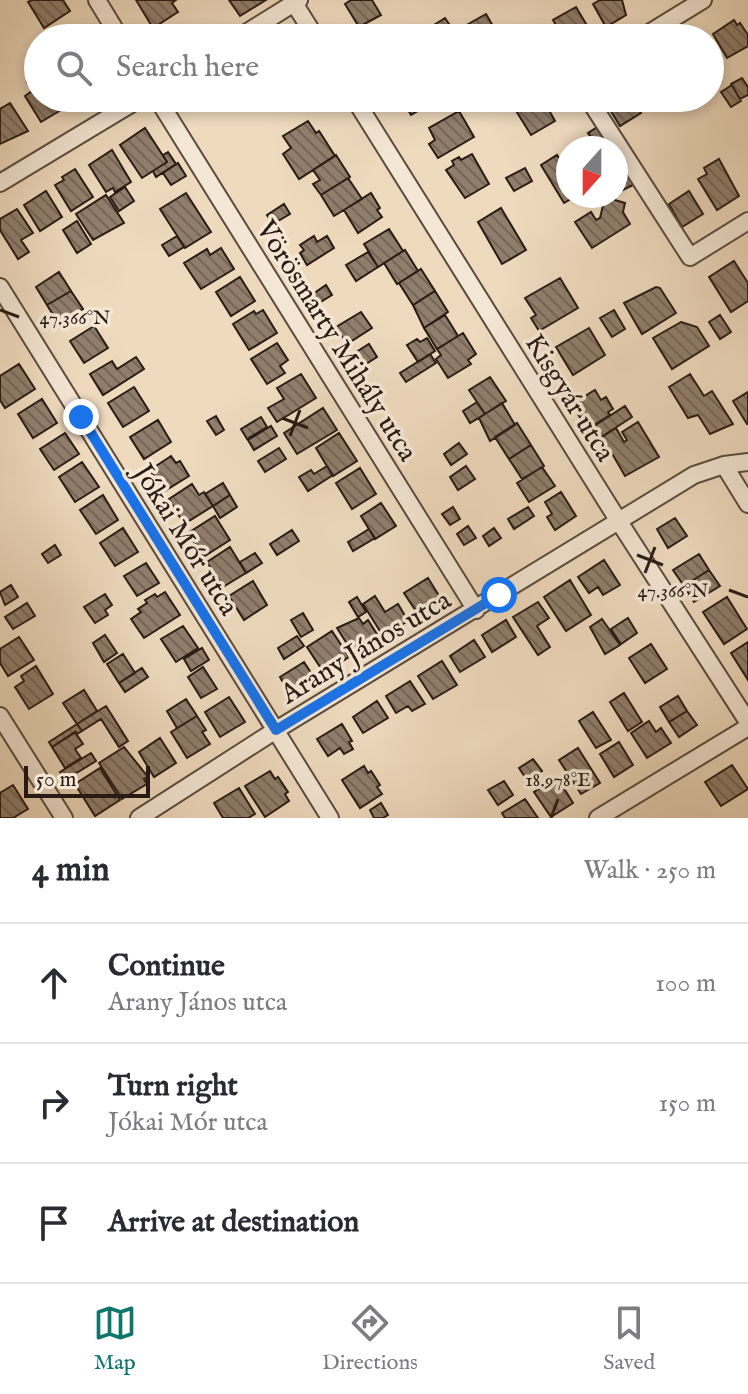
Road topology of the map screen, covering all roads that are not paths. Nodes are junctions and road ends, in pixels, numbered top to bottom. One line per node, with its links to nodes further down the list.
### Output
1 (97, 0): 4 (street)
2 (703, 0): 7 (street)
3 (295, 1): 5 (street); 6 (street)
4 (112, 24)
5 (260, 24)
6 (308, 24)
7 (664, 24)
8 (118, 112): 12 (street)
9 (166, 112): 19 (street, Vörösmarty Mihály utca)
10 (363, 112): 18 (street, Kisgyár utca)
11 (597, 112): 13 (street)
12 (0, 183)
13 (748, 221)
14 (0, 287): 22 (street, Jókai Mór utca)
15 (748, 462): 16 (street, Arany János utca)
16 (724, 465): 17 (street); 18 (street, Arany János utca)
17 (748, 504)
18 (618, 520): 19 (street, Arany János utca); 21 (street, Kisgyár utca)
19 (476, 610): 22 (street, Arany János utca)
20 (0, 716): 23 (street)
21 (748, 724): 26 (street)
22 (276, 730): 24 (street, Arany János utca); 25 (street, Jókai Mór utca)
23 (64, 818)
24 (139, 818)
25 (330, 818)
26 (598, 818)

